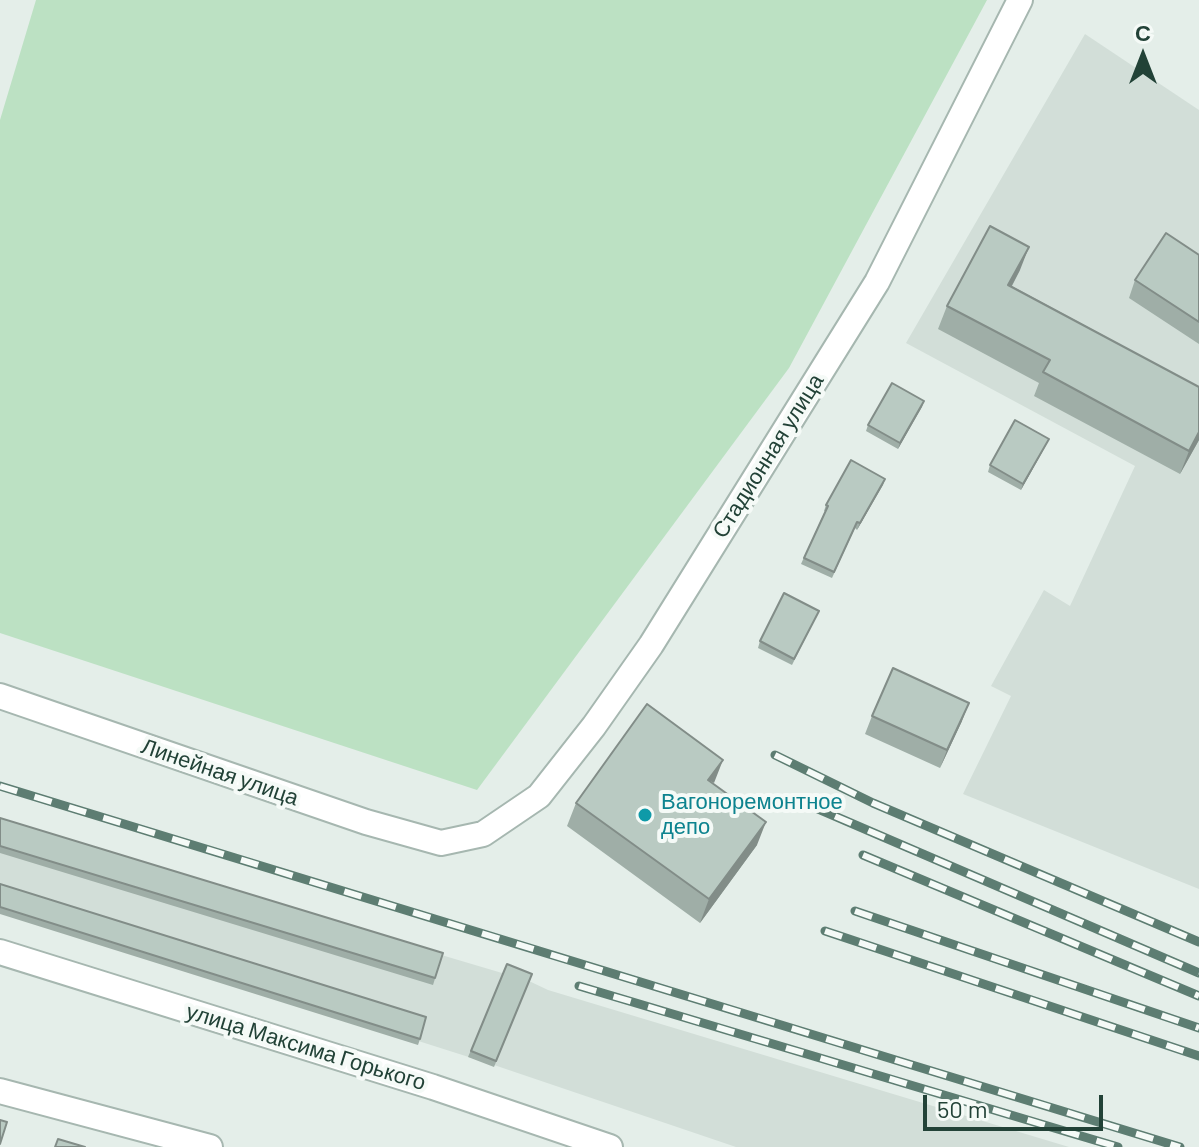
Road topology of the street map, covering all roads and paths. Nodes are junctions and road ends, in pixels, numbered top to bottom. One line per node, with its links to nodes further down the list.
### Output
1 (1020, 0): 3 (street, Стадионная улица)
2 (0, 696): 3 (street, Линейная улица)
3 (441, 843)
4 (0, 952): 7 (street, улица Максима Горького)
5 (0, 1091): 6 (street)
6 (210, 1147)
7 (610, 1147)

